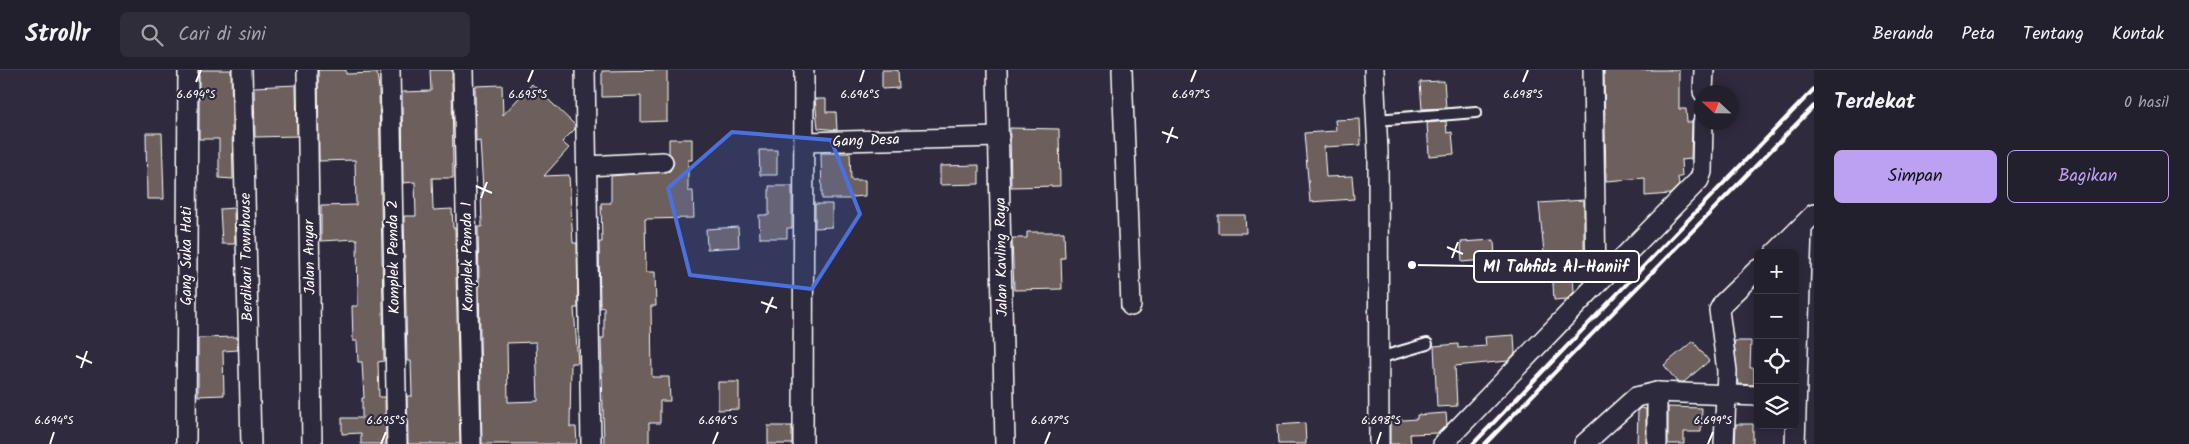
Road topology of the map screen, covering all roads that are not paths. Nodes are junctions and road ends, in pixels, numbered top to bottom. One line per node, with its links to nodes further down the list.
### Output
1 (188, 70): 32 (street, Gang Suka Hati)
2 (242, 70): 33 (street, Berdikari Townhouse)
3 (306, 70): 34 (street, Jalan Anyar)
4 (390, 70): 35 (street, Komplek Pemda 2)
5 (463, 70): 36 (street, Komplek Pemda 1)
6 (585, 70): 20 (street)
7 (804, 70): 18 (street)
8 (997, 70): 17 (street, Jalan Kavling Raya)
9 (1122, 70): 25 (street)
10 (1374, 70): 15 (street)
11 (1593, 70): 24 (street)
12 (1704, 70): 13 (street)
13 (1703, 85)
14 (1476, 112): 15 (lane)
15 (1376, 120): 27 (street)
16 (1703, 130): 24 (street)
17 (999, 137): 18 (street, Gang Desa); 39 (street, Jalan Kavling Raya)
18 (806, 142): 38 (street)
19 (663, 162): 20 (street)
20 (587, 166): 37 (street)
21 (1808, 221): 22 (street); 31 (street)
22 (1780, 249)
23 (1754, 274): 29 (street)
24 (1596, 285): 41 (street)
25 (1131, 306)
26 (1427, 344): 27 (lane)
27 (1379, 358): 40 (street)
28 (1657, 392): 29 (street); 42 (street); 43 (street)
29 (1724, 394): 30 (street); 44 (street)
30 (1754, 396)
31 (1802, 397): 45 (street)
32 (186, 442)
33 (251, 444)
34 (312, 444)
35 (397, 444)
36 (471, 444)
37 (592, 444)
38 (803, 444)
39 (1005, 444)
40 (1379, 444)
41 (1443, 444)
42 (1584, 444)
43 (1656, 444)
44 (1724, 444)
45 (1795, 444)

